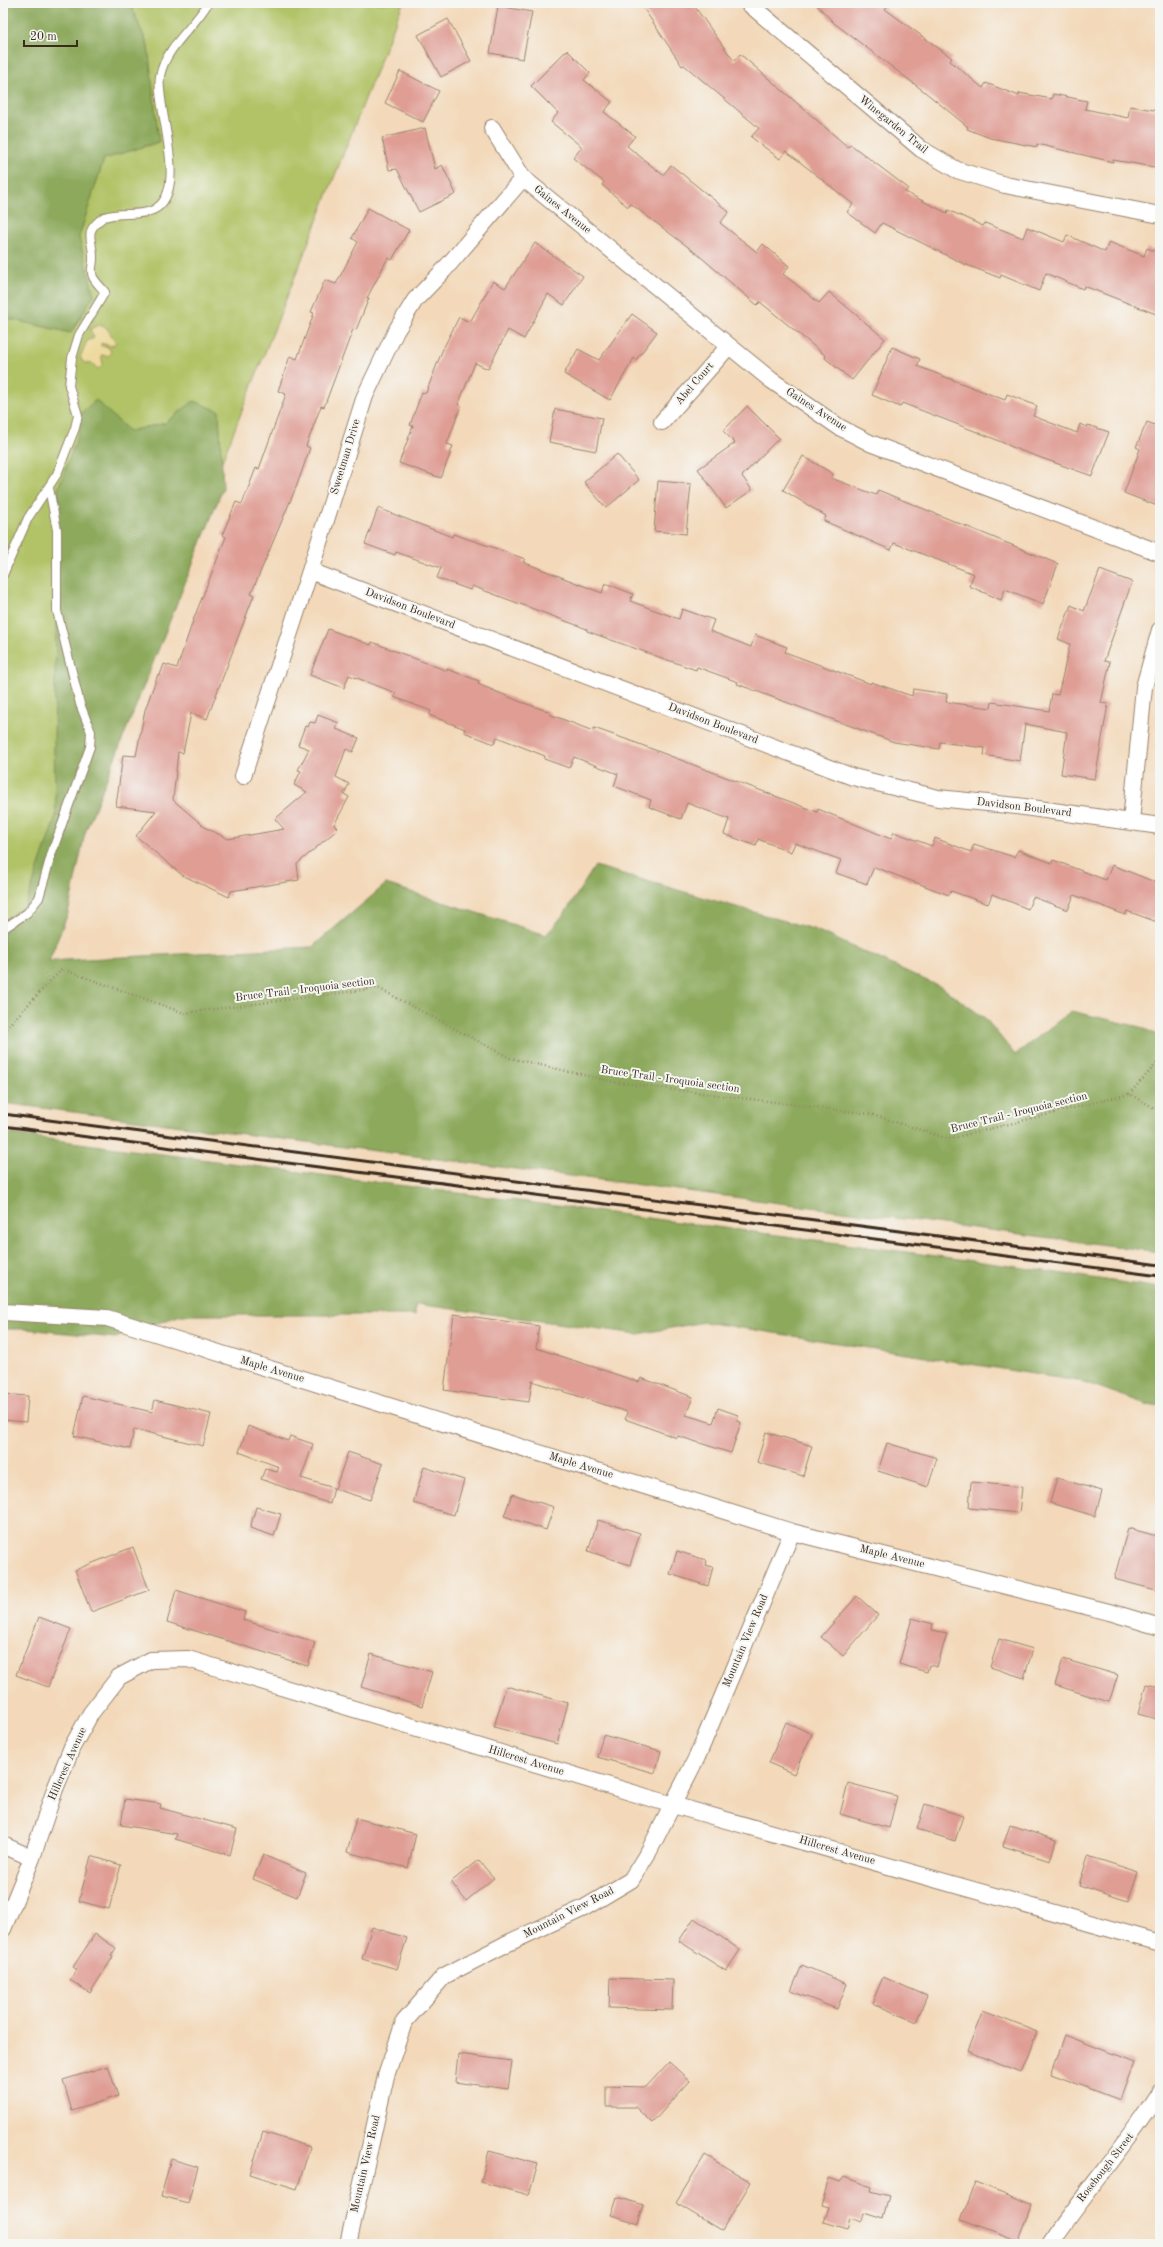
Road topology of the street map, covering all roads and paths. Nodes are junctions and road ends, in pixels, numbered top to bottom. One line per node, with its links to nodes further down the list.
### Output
1 (208, 3): 8 (lane)
2 (748, 3): 5 (street, Winegarden Trail)
3 (492, 128): 4 (street, Gaines Avenue)
4 (523, 178): 6 (street, Gaines Avenue); 10 (street, Sweetman Drive)
5 (1160, 215)
6 (728, 347): 7 (street, Abel Court); 9 (street, Gaines Avenue)
7 (662, 422)
8 (49, 488): 11 (lane); 16 (lane)
9 (1160, 553)
10 (310, 571): 13 (street, Sweetman Drive); 14 (street, Davidson Boulevard)
11 (3, 575)
12 (1160, 630): 14 (street)
13 (243, 776)
14 (1131, 822): 15 (street, Davidson Boulevard)
15 (1160, 826)
16 (3, 928)
17 (3, 1031): 19 (path, Bruce Trail - Iroquoia section)
18 (1160, 1060): 19 (path)
19 (1129, 1094): 20 (path)
20 (1160, 1111)
21 (3, 1312): 22 (street, Maple Avenue)
22 (792, 1532): 23 (street, Maple Avenue); 24 (street, Mountain View Road)
23 (1160, 1627)
24 (673, 1805): 26 (street, Hillcrest Avenue); 28 (street, Hillcrest Avenue); 30 (street, Mountain View Road)
25 (3, 1845): 26 (street)
26 (32, 1858): 27 (street, Hillcrest Avenue)
27 (3, 1929)
28 (1160, 1943)
29 (1160, 2092): 31 (street, Rosebough Street)
30 (348, 2244)
31 (1050, 2244)

